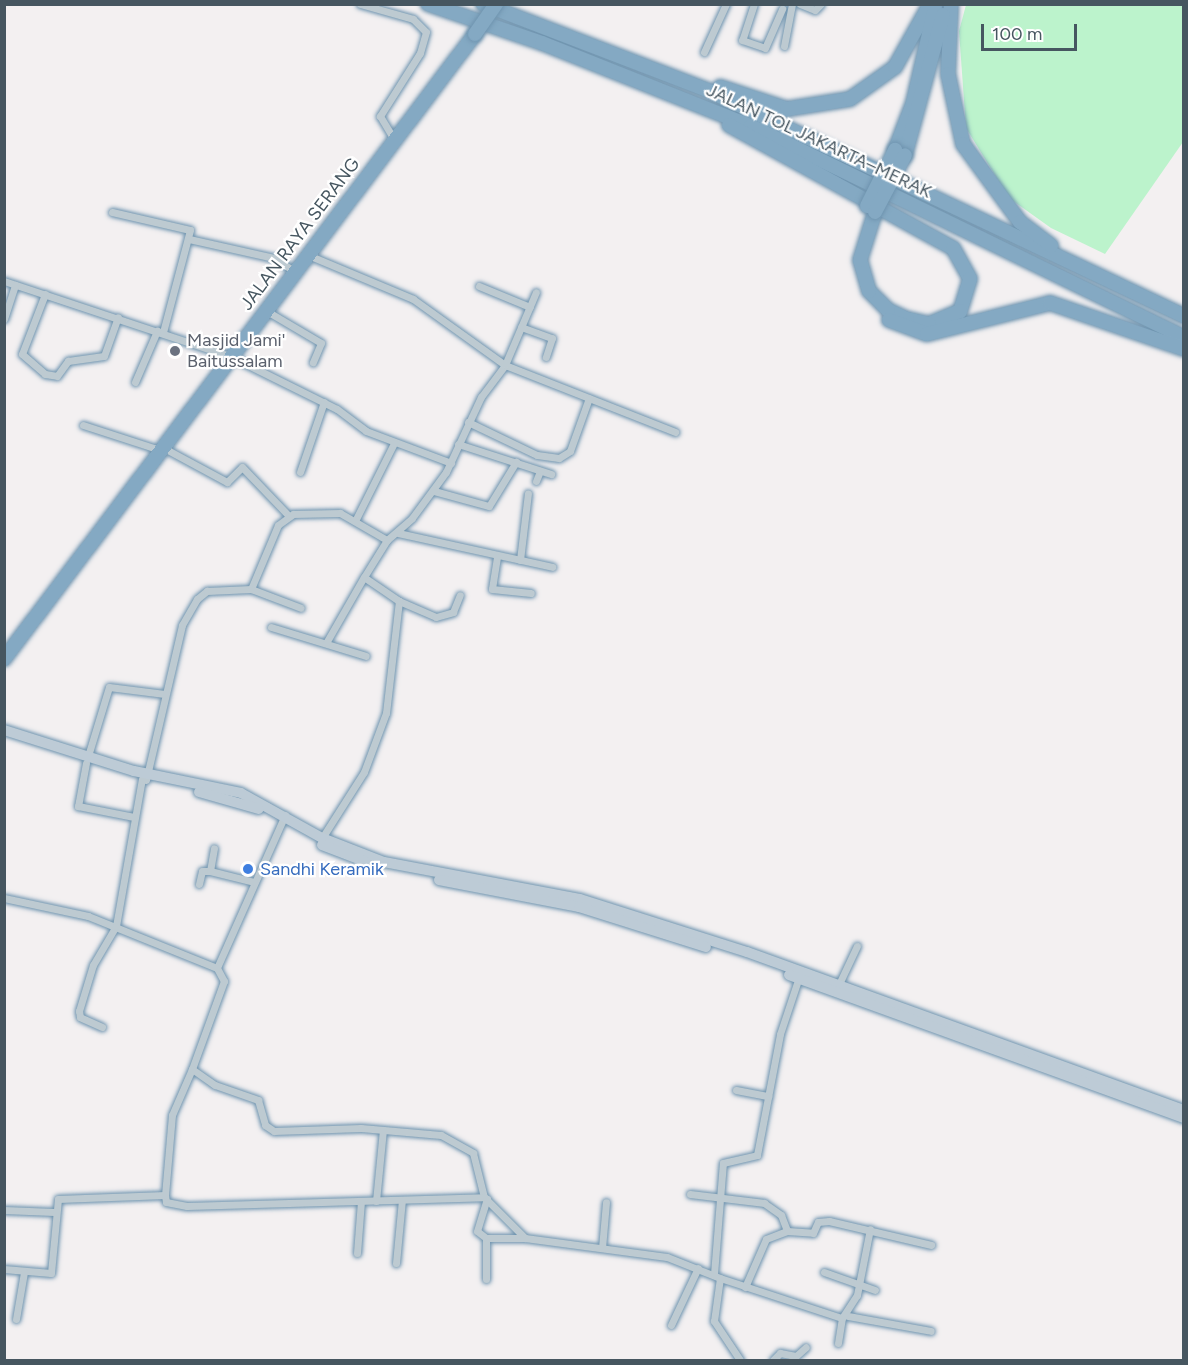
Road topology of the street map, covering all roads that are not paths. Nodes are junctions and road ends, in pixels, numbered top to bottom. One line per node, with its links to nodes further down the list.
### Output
1 (360, 4): 19 (street)
2 (428, 4): 18 (highway, JALAN TOL JAKARTA–MERAK)
3 (483, 4): 17 (highway, JALAN TOL JAKARTA–MERAK)
4 (496, 4): 19 (highway, JALAN RAYA SERANG, bridge)
5 (726, 4): 16 (street)
6 (753, 4): 14 (street)
7 (792, 4): 14 (street)
8 (800, 4): 9 (street)
9 (821, 4)
10 (930, 4): 17 (highway)
11 (936, 4): 20 (highway)
12 (946, 4): 20 (highway)
13 (951, 4): 33 (highway)
14 (790, 14): 15 (street)
15 (784, 46)
16 (704, 52)
17 (622, 54): 33 (highway, JALAN TOL JAKARTA–MERAK)
18 (679, 96): 21 (highway); 38 (highway, JALAN TOL JAKARTA–MERAK)
19 (394, 139): 24 (highway, JALAN RAYA SERANG)
20 (900, 152): 21 (highway, bridge)
21 (871, 209): 39 (highway)
22 (112, 212): 23 (street)
23 (189, 239): 25 (street); 37 (street)
24 (306, 254): 25 (highway, JALAN RAYA SERANG); 43 (street)
25 (294, 270): 32 (highway, JALAN RAYA SERANG)
26 (4, 281): 27 (street)
27 (15, 285): 30 (street); 35 (street)
28 (479, 286): 31 (street)
29 (536, 292): 31 (street)
30 (45, 294): 34 (street); 34 (street)
31 (530, 307): 36 (street)
32 (265, 310): 40 (highway, JALAN RAYA SERANG); 42 (street)
33 (1184, 315)
34 (118, 317): 37 (street)
35 (4, 319)
36 (521, 327): 41 (street); 43 (street)
37 (160, 332): 40 (street); 44 (street)
38 (1184, 337)
39 (1184, 349)
40 (230, 356): 46 (street); 52 (highway, JALAN RAYA SERANG)
41 (546, 357)
42 (313, 362)
43 (505, 365): 45 (street); 47 (street)
44 (135, 382)
45 (589, 398): 47 (street); 49 (street)
46 (324, 402): 50 (street); 56 (street)
47 (468, 422): 51 (street)
48 (82, 425): 52 (street)
49 (675, 432)
50 (394, 443): 54 (street); 62 (street)
51 (458, 444): 53 (street); 54 (street)
52 (161, 448): 61 (street); 77 (highway, JALAN RAYA SERANG)
53 (516, 462): 55 (street); 59 (street)
54 (451, 463): 59 (street)
55 (540, 471): 57 (street); 58 (street)
56 (300, 472)
57 (551, 474)
58 (536, 481)
59 (434, 491): 63 (street)
60 (528, 493): 66 (street)
61 (289, 516): 62 (street); 69 (street)
62 (355, 521): 64 (street)
63 (398, 533): 64 (street); 65 (street)
64 (387, 540): 68 (street)
65 (497, 557): 66 (street); 70 (street)
66 (520, 560): 67 (street)
67 (552, 567)
68 (364, 577): 72 (street); 75 (street)
69 (251, 589): 73 (street); 78 (street)
70 (531, 593)
71 (460, 595): 72 (street)
72 (399, 600): 85 (street)
73 (301, 608)
74 (272, 627): 75 (street)
75 (326, 643): 76 (street)
76 (366, 656)
77 (4, 659)
78 (165, 694): 81 (street); 82 (street)
79 (4, 730): 81 (street)
80 (4, 737): 81 (street)
81 (87, 760): 82 (street); 83 (street)
82 (145, 778): 83 (street); 84 (street)
83 (134, 817): 91 (street)
84 (284, 818): 85 (street); 88 (street); 94 (street)
85 (322, 838): 94 (street)
86 (214, 848): 87 (street)
87 (210, 871): 88 (street); 89 (street)
88 (254, 882): 93 (street)
89 (199, 884)
90 (4, 898): 91 (street)
91 (116, 926): 93 (street); 96 (street)
92 (857, 946): 95 (street)
93 (217, 968): 97 (street)
94 (800, 975): 95 (street); 99 (street); 101 (street)
95 (840, 984): 100 (street)
96 (102, 1027)
97 (192, 1069): 102 (street); 104 (street)
98 (736, 1090): 99 (street)
99 (768, 1096): 105 (street)
100 (1184, 1110)
101 (1184, 1118)
102 (383, 1130): 106 (street); 109 (street)
103 (690, 1194): 105 (street)
104 (165, 1195): 108 (street); 112 (street)
105 (719, 1196): 114 (street); 125 (street)
106 (485, 1198): 107 (street); 115 (street); 116 (street)
107 (402, 1200): 109 (street); 120 (street)
108 (361, 1201): 109 (street); 119 (street)
109 (376, 1201)
110 (606, 1202): 118 (street)
111 (4, 1210): 112 (street)
112 (54, 1212): 123 (street)
113 (870, 1229): 114 (street); 117 (street); 128 (street)
114 (787, 1231): 127 (street)
115 (486, 1238): 116 (street); 126 (street)
116 (525, 1238): 118 (street)
117 (931, 1245)
118 (602, 1248): 121 (street)
119 (357, 1253)
120 (396, 1263)
121 (698, 1268): 125 (street); 132 (street)
122 (4, 1269): 123 (street)
123 (24, 1272): 131 (street)
124 (824, 1272): 128 (street)
125 (717, 1276): 127 (street); 136 (street)
126 (486, 1279)
127 (745, 1287): 130 (street)
128 (859, 1287): 129 (street); 130 (street)
129 (875, 1290)
130 (845, 1317): 133 (street); 134 (street)
131 (16, 1319)
132 (671, 1324)
133 (931, 1331)
134 (838, 1343)
135 (806, 1347): 137 (street)
136 (740, 1360)
137 (773, 1360)

